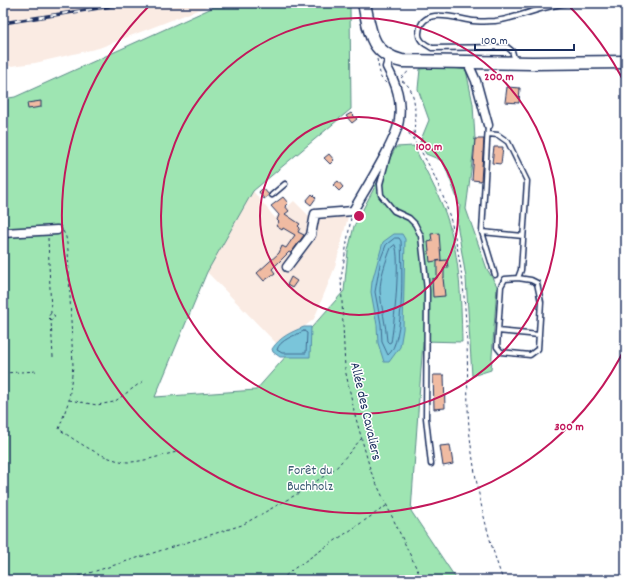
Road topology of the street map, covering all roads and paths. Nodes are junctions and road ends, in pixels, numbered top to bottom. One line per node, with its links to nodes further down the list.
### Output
1 (570, 3): 7 (lane)
2 (365, 7): 3 (main road)
3 (390, 57): 4 (main road); 8 (street)
4 (419, 62): 6 (main road); 8 (path)
5 (626, 62): 7 (main road)
6 (468, 63): 7 (main road); 10 (street)
7 (515, 63)
8 (398, 81): 9 (street); 13 (path)
9 (400, 121): 12 (street); 13 (path)
10 (488, 125): 11 (lane)
11 (488, 134): 19 (lane); 21 (lane)
12 (393, 139): 16 (street); 36 (lane)
13 (414, 140): 41 (path)
14 (285, 184): 15 (lane)
15 (272, 194)
16 (353, 211): 22 (street); 34 (path, Allée des Cavaliers)
17 (47, 230): 18 (street); 20 (street); 25 (path)
18 (58, 230): 33 (path)
19 (482, 232): 21 (lane); 23 (lane)
20 (3, 233)
21 (523, 236): 24 (lane)
22 (287, 267)
23 (495, 275)
24 (518, 278): 27 (lane); 28 (lane)
25 (51, 313): 26 (path); 26 (path)
26 (51, 320): 29 (path)
27 (498, 331): 28 (lane); 28 (lane)
28 (539, 335)
29 (53, 357)
30 (38, 371): 31 (path)
31 (3, 373)
32 (143, 381): 33 (path)
33 (69, 400): 35 (path)
34 (361, 439): 37 (path, Allée des Cavaliers); 38 (path)
35 (177, 452)
36 (431, 464)
37 (387, 505): 39 (path); 40 (path, Allée des Cavaliers)
38 (68, 580)
39 (281, 580)
40 (422, 580)
41 (503, 580)

